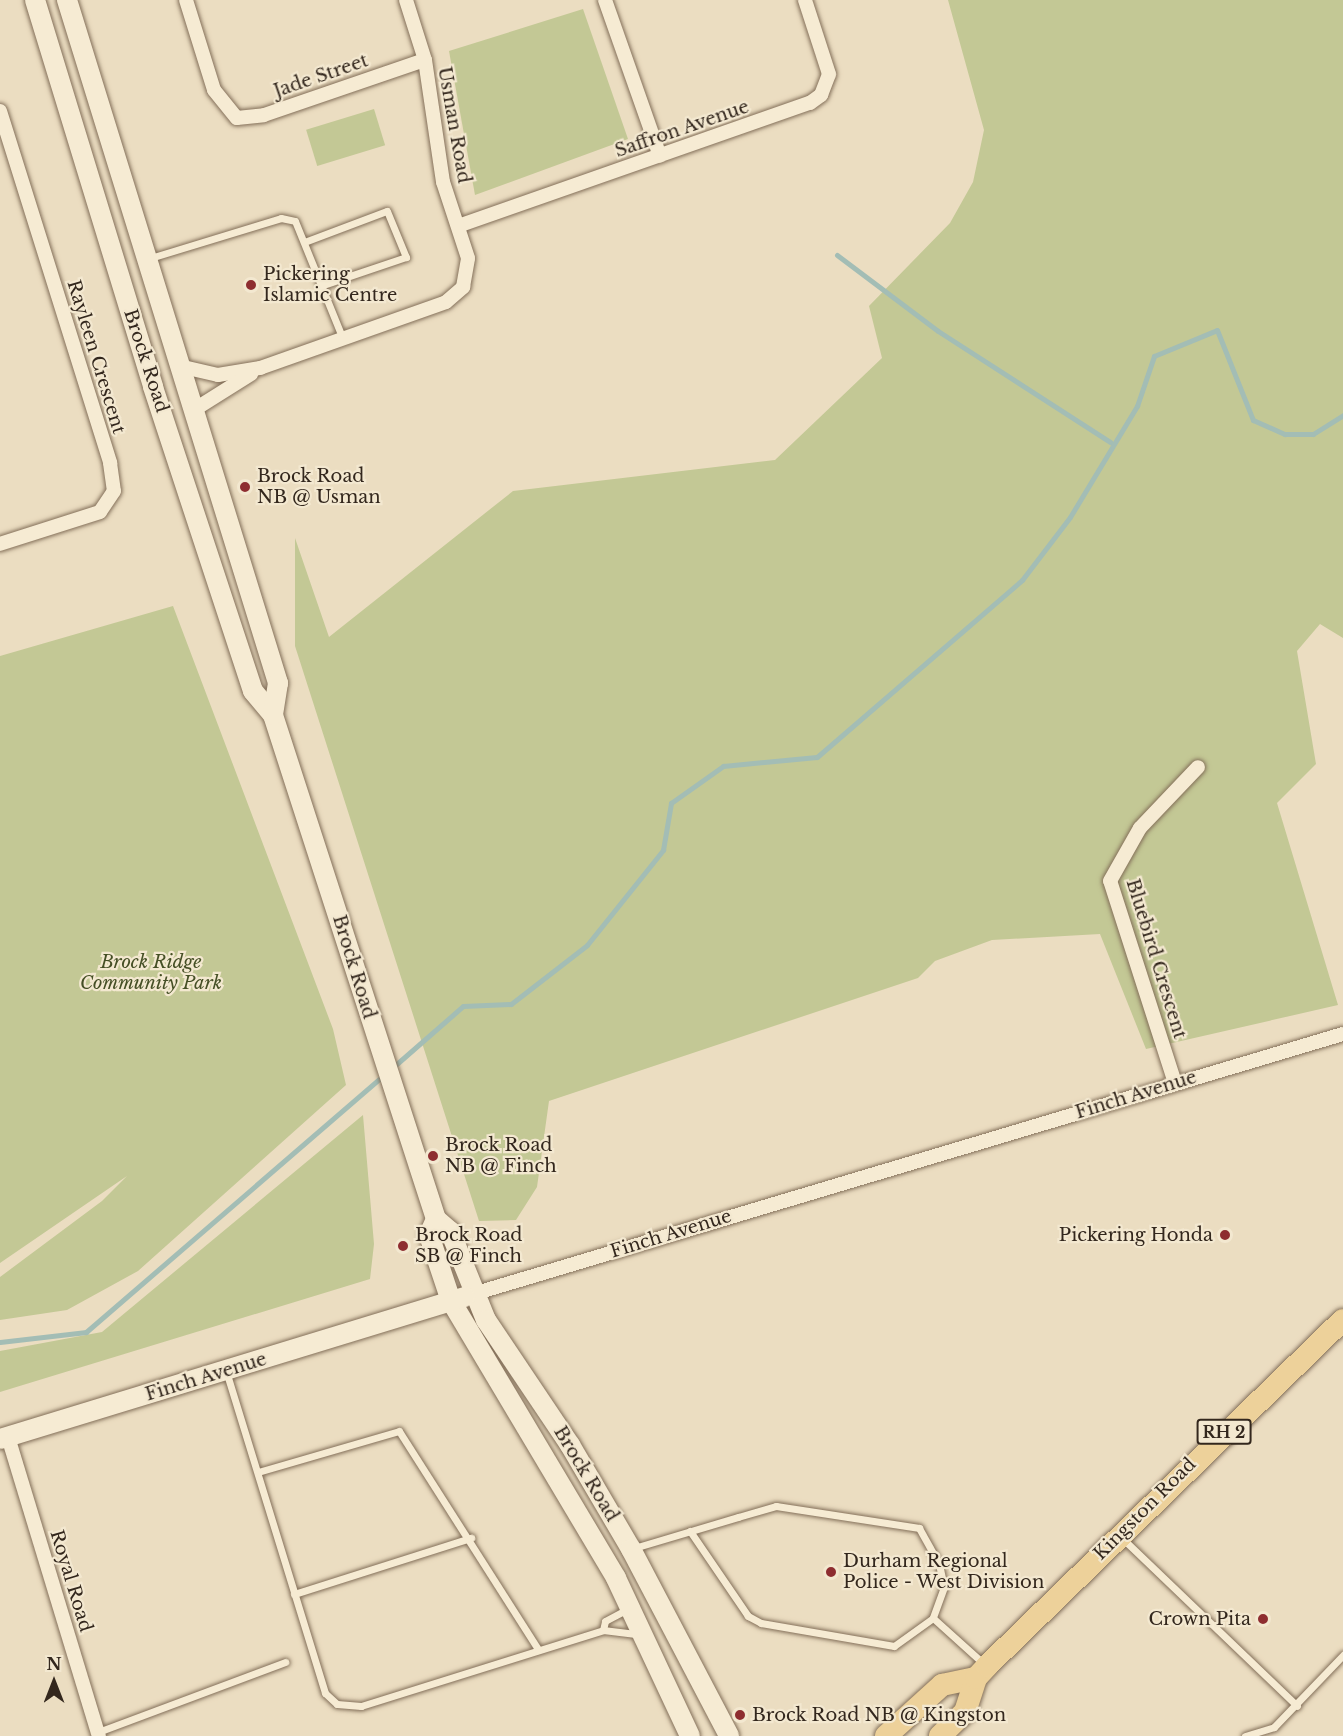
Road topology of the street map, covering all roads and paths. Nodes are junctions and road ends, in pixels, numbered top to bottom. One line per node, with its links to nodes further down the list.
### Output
1 (35, 0): 17 (main road, Brock Road)
2 (67, 0): 12 (main road, Brock Road)
3 (186, 0): 7 (street, Jade Street)
4 (406, 0): 7 (street, Usman Road)
5 (605, 0): 9 (street)
6 (805, 0): 9 (street, Saffron Avenue)
7 (425, 60): 10 (street, Usman Road)
8 (0, 111): 19 (street, Rayleen Crescent)
9 (660, 156): 10 (street, Saffron Avenue)
10 (458, 226): 14 (street, Usman Road)
11 (307, 241): 12 (lane); 13 (lane); 13 (lane)
12 (146, 259): 15 (main road, Brock Road)
13 (323, 285): 14 (lane)
14 (343, 339): 16 (street, Usman Road)
15 (179, 366): 16 (street, Usman Road); 18 (main road, Brock Road)
16 (260, 368): 18 (street, Usman Road)
17 (153, 387): 18 (main road); 20 (main road, Brock Road)
18 (192, 411): 20 (main road, Brock Road)
19 (0, 544)
20 (273, 715): 24 (main road, Brock Road)
21 (1197, 767): 23 (street, Bluebird Crescent)
22 (1343, 1034): 23 (street, Finch Avenue)
23 (1175, 1083): 25 (street, Finch Avenue)
24 (436, 1219): 25 (main road, Brock Road); 26 (main road, Brock Road)
25 (473, 1294): 26 (main road, Finch Avenue); 34 (main road, Brock Road)
26 (451, 1300): 28 (main road, Finch Avenue); 36 (main road, Brock Road)
27 (1343, 1320): 32 (main road, Kingston Road / RH 2)
28 (226, 1371): 29 (main road, Finch Avenue); 30 (lane)
29 (4, 1438): 45 (street, Royal Road)
30 (258, 1472): 33 (lane); 35 (lane)
31 (690, 1531): 34 (lane); 37 (lane); 37 (lane)
32 (1119, 1535): 43 (main road, Kingston Road / RH 2); 44 (lane)
33 (471, 1538): 35 (lane); 40 (lane)
34 (631, 1549): 47 (main road, Brock Road)
35 (294, 1594): 40 (lane)
36 (631, 1607): 38 (lane); 39 (main road, Brock Road)
37 (933, 1618): 43 (lane)
38 (603, 1630): 39 (lane); 40 (lane)
39 (646, 1634): 46 (main road, Brock Road)
40 (538, 1649)
41 (1343, 1655): 44 (lane)
42 (285, 1662): 45 (lane)
43 (982, 1672): 48 (main road); 49 (main road, Kingston Road)
44 (1298, 1706): 50 (lane)
45 (98, 1734)
46 (690, 1736)
47 (729, 1736)
48 (886, 1736)
49 (940, 1736)
50 (1245, 1736)

